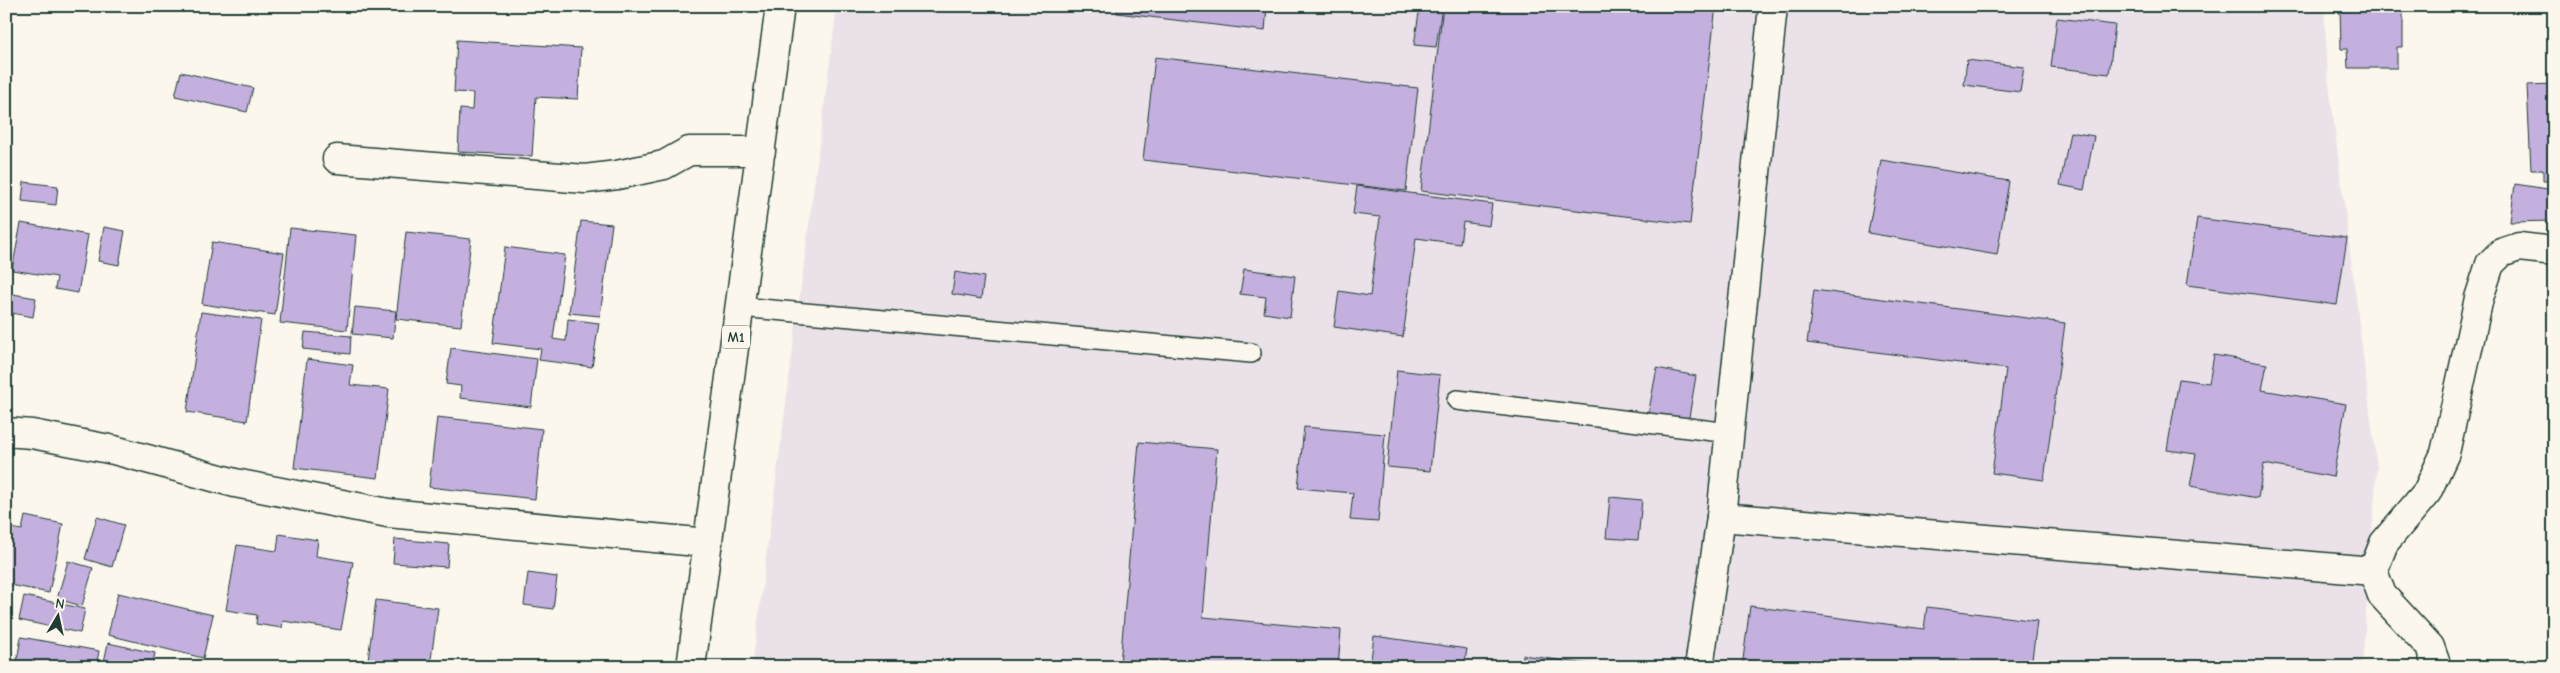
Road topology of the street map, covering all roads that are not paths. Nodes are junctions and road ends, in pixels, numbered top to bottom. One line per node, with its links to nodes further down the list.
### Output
1 (780, 6): 3 (main road, M1)
2 (1773, 6): 10 (main road)
3 (761, 152): 4 (main road); 6 (main road, M1)
4 (337, 159)
5 (2554, 251): 13 (main road)
6 (740, 308): 7 (lane); 12 (main road, M1)
7 (1251, 353)
8 (1457, 400): 10 (lane)
9 (6, 432): 12 (main road)
10 (1730, 433): 11 (main road)
11 (1721, 517): 13 (main road); 15 (main road)
12 (708, 543): 14 (main road, M1)
13 (2373, 572): 16 (main road)
14 (691, 667)
15 (1699, 667)
16 (2437, 667)

